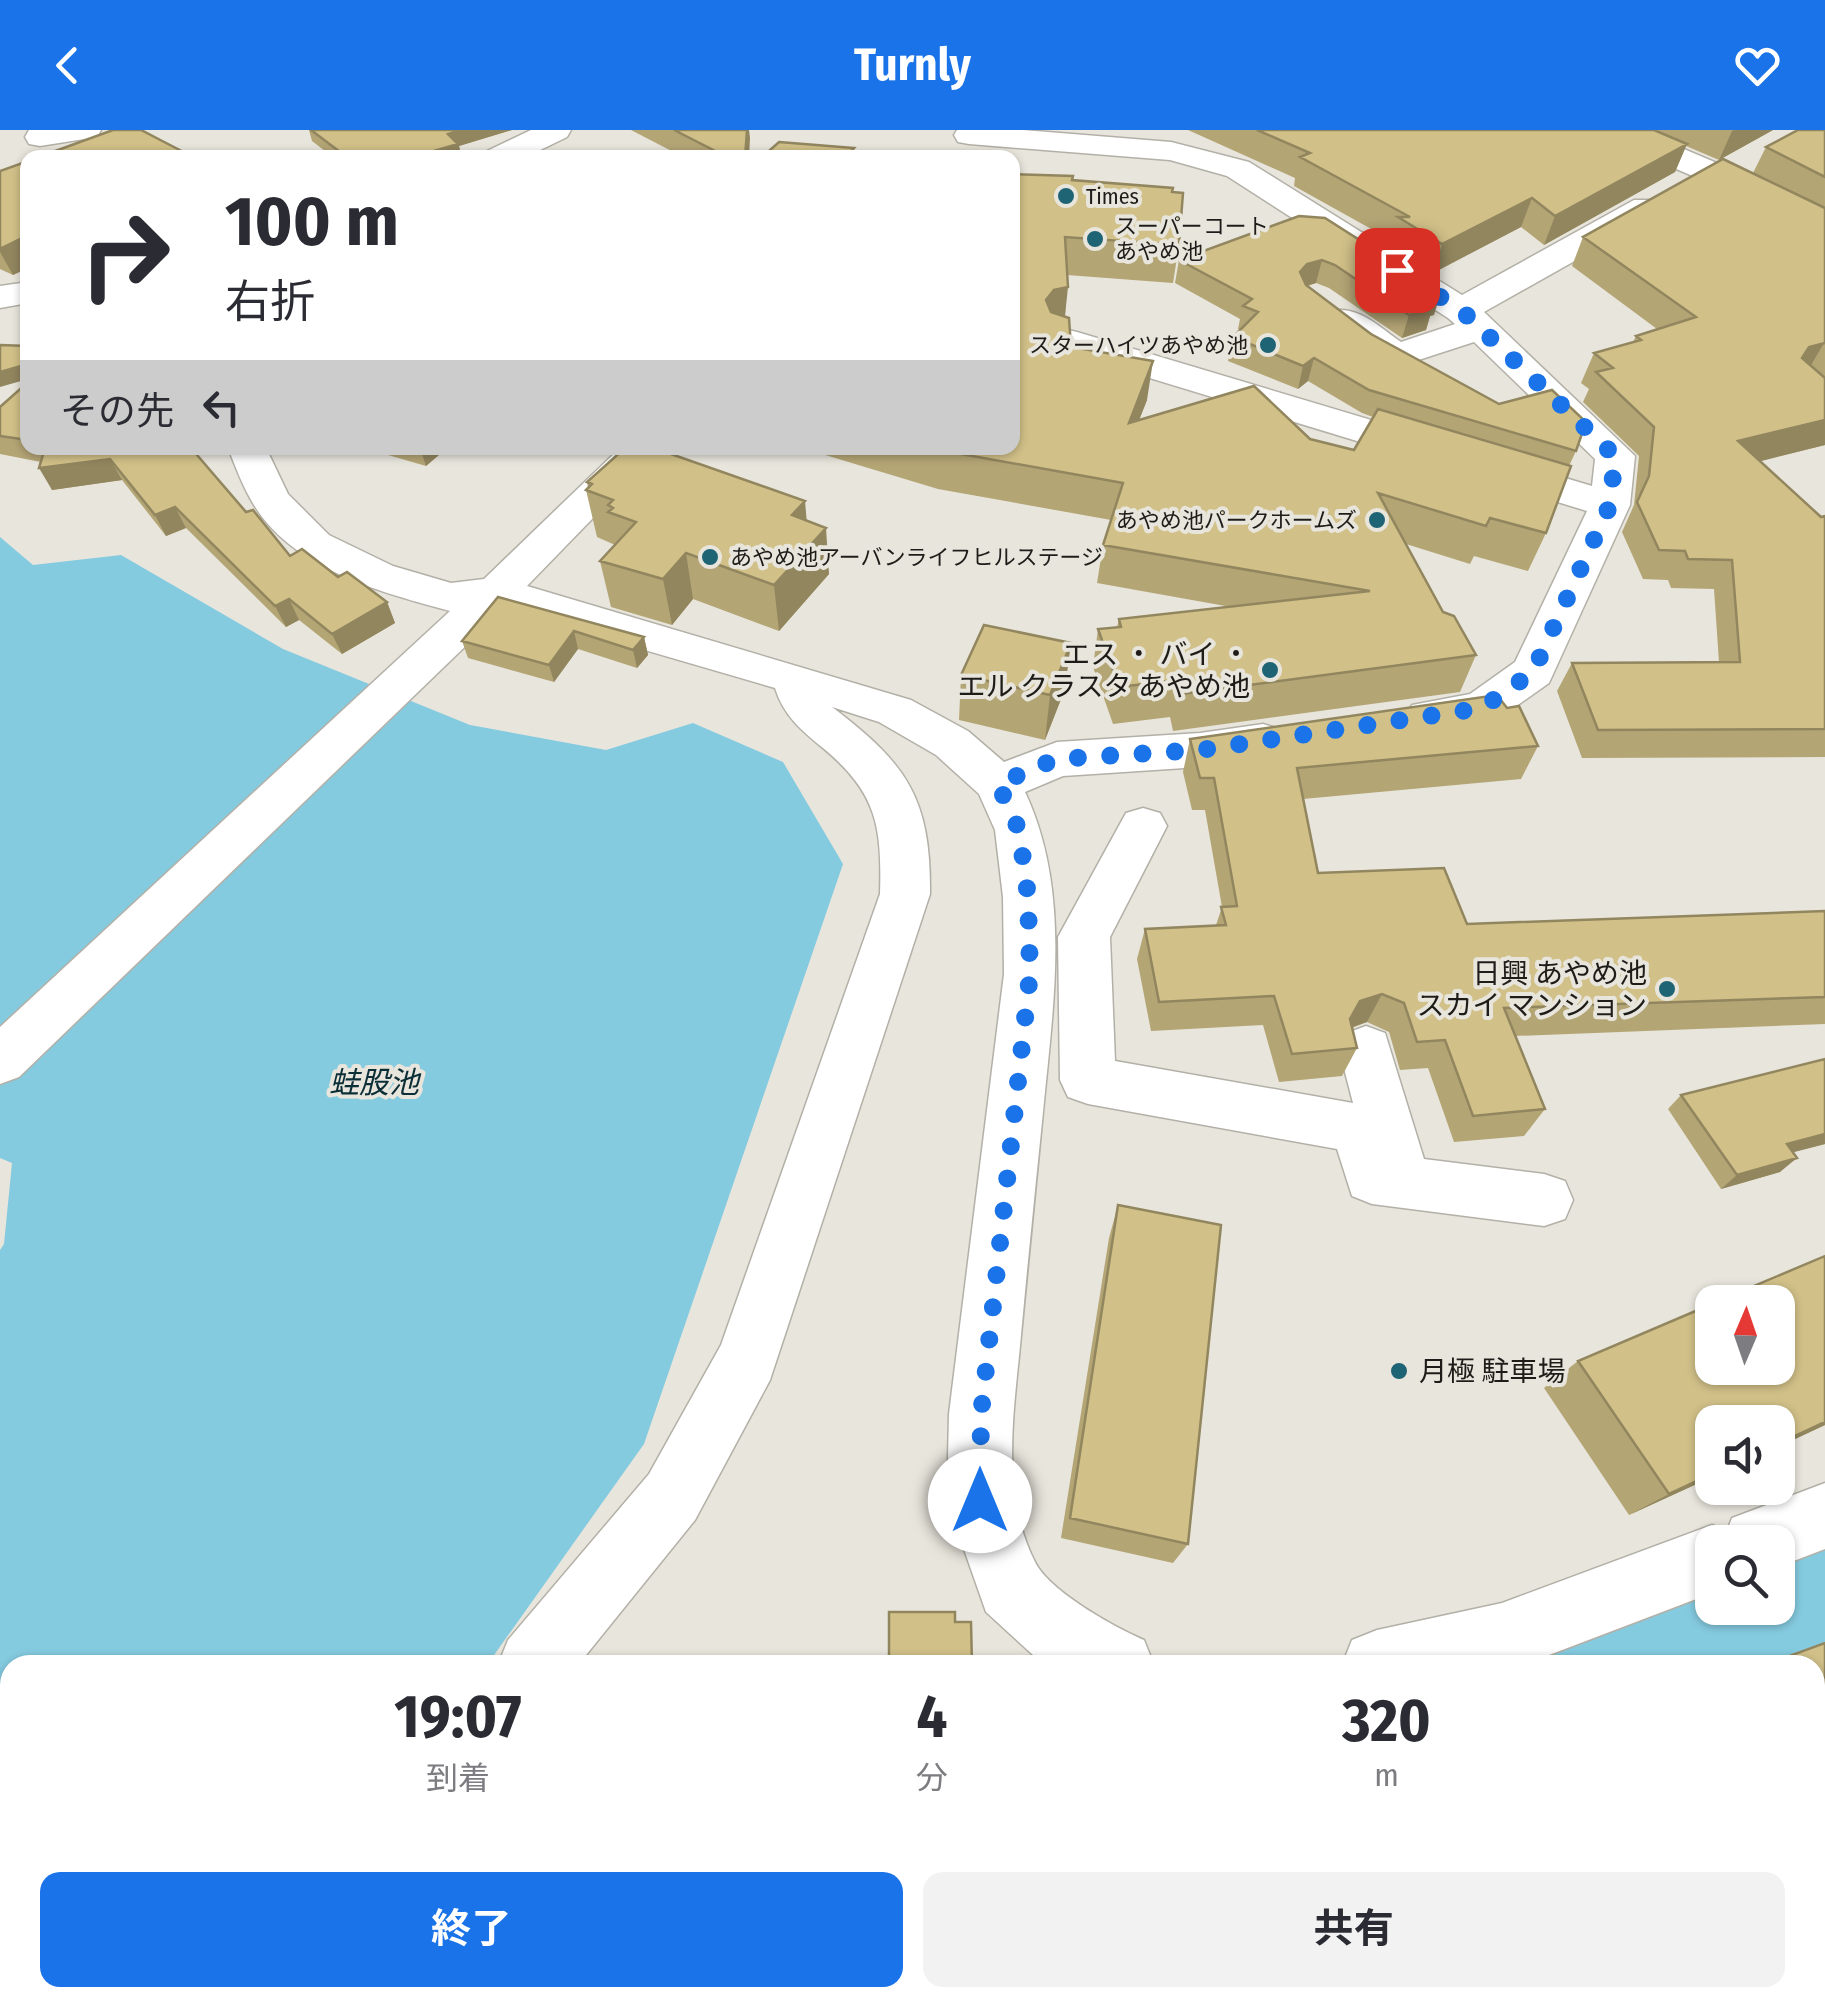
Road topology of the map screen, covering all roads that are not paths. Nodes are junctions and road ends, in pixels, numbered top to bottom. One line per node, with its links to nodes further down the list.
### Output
1 (86, 130): 4 (street)
2 (556, 130): 6 (street)
3 (1613, 130): 8 (street)
4 (40, 141)
5 (961, 141): 11 (street)
6 (515, 150)
7 (1754, 158): 8 (street)
8 (1714, 174): 9 (street); 11 (street)
9 (1825, 231)
10 (1315, 298): 11 (street)
11 (1470, 319): 15 (street)
12 (1064, 340): 15 (street)
13 (250, 455): 16 (street)
14 (635, 455): 16 (street)
15 (1610, 505): 18 (street)
16 (496, 592): 17 (street); 23 (street)
17 (795, 678): 20 (street); 29 (street)
18 (1388, 722)
19 (1294, 736): 20 (street)
20 (998, 784): 30 (street)
21 (1143, 826): 24 (street)
22 (1366, 1049): 24 (street)
23 (0, 1061)
24 (1382, 1143): 25 (street)
25 (1544, 1200)
26 (1825, 1516): 27 (street)
27 (1795, 1527)
28 (1695, 1565): 31 (street)
29 (541, 1655)
30 (1098, 1655)
31 (1423, 1655)

